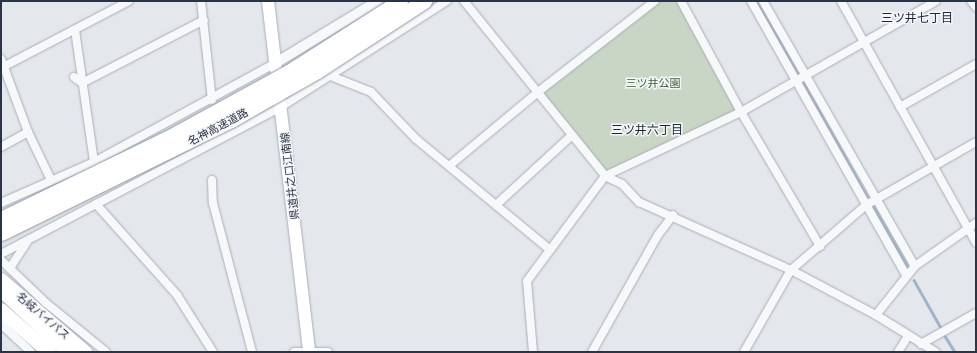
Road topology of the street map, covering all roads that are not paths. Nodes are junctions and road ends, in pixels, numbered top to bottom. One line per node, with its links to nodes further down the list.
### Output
1 (129, 1): 18 (street)
2 (201, 1): 17 (street)
3 (268, 1): 20 (main road, 県道井之口江南線)
4 (400, 1): 50 (highway, 名神高速道路, bridge)
5 (424, 1): 43 (highway, 名神高速道路, bridge)
6 (447, 1): 25 (street)
7 (464, 1): 28 (street)
8 (655, 1): 28 (street)
9 (682, 1): 32 (street)
10 (751, 1): 26 (street)
11 (763, 1): 23 (street)
12 (841, 1): 19 (street)
13 (936, 1): 19 (street)
14 (971, 1): 16 (street)
15 (375, 2): 20 (street)
16 (976, 7)
17 (204, 20): 27 (street); 29 (street)
18 (75, 30): 22 (street); 27 (street)
19 (863, 42): 23 (street); 31 (street)
20 (274, 64): 29 (street); 30 (main road, 県道井之口江南線)
21 (976, 64): 31 (street)
22 (2, 65): 33 (street)
23 (805, 75): 26 (street); 44 (street)
24 (74, 77): 27 (street)
25 (333, 77): 30 (street); 38 (street)
26 (796, 81): 32 (street); 48 (street)
27 (82, 83): 37 (street)
28 (538, 92): 34 (street); 38 (street)
29 (212, 100): 37 (street)
30 (281, 107): 46 (street); 74 (main road, 県道井之口江南線)
31 (900, 107): 39 (street)
32 (741, 112): 40 (street); 57 (street)
33 (28, 132): 36 (street); 41 (street)
34 (572, 135): 40 (street); 47 (street)
35 (976, 142): 39 (street)
36 (1, 147)
37 (94, 162): 41 (street)
38 (449, 166): 47 (street)
39 (934, 167): 44 (street); 52 (street)
40 (605, 176): 49 (street); 58 (street)
41 (52, 180): 45 (street)
42 (212, 180): 82 (street)
43 (76, 199): 53 (highway, 名神高速道路, bridge); 55 (highway)
44 (876, 199): 48 (street); 61 (street)
45 (1, 203)
46 (96, 204): 54 (street); 81 (street)
47 (496, 205): 58 (street)
48 (866, 205): 57 (street); 64 (street)
49 (674, 215): 63 (street); 86 (street)
50 (1, 219)
51 (976, 224): 52 (street)
52 (968, 228): 56 (street); 61 (street)
53 (1, 233)
54 (29, 240): 59 (street); 62 (street)
55 (1, 241)
56 (976, 243)
57 (820, 246): 63 (street)
58 (550, 250): 85 (street)
59 (1, 254)
60 (1, 260): 62 (street)
61 (914, 266): 64 (street)
62 (10, 268): 80 (street)
63 (790, 270): 70 (street); 87 (street)
64 (906, 275): 70 (street)
65 (1, 280): 79 (highway, 名岐バイパス)
66 (1, 289): 78 (highway)
67 (1, 303): 77 (highway)
68 (1, 310): 76 (highway)
69 (976, 313): 73 (street)
70 (876, 315): 72 (street)
71 (1, 324): 75 (street)
72 (908, 336): 73 (street); 88 (street)
73 (921, 344): 89 (street)
74 (309, 351): 83 (street); 84 (street)
75 (31, 352)
76 (49, 352)
77 (54, 352)
78 (69, 352)
79 (85, 352)
80 (106, 352)
81 (213, 352)
82 (252, 352)
83 (294, 352)
84 (328, 352)
85 (533, 352)
86 (592, 352)
87 (744, 352)
88 (898, 352)
89 (936, 352)

